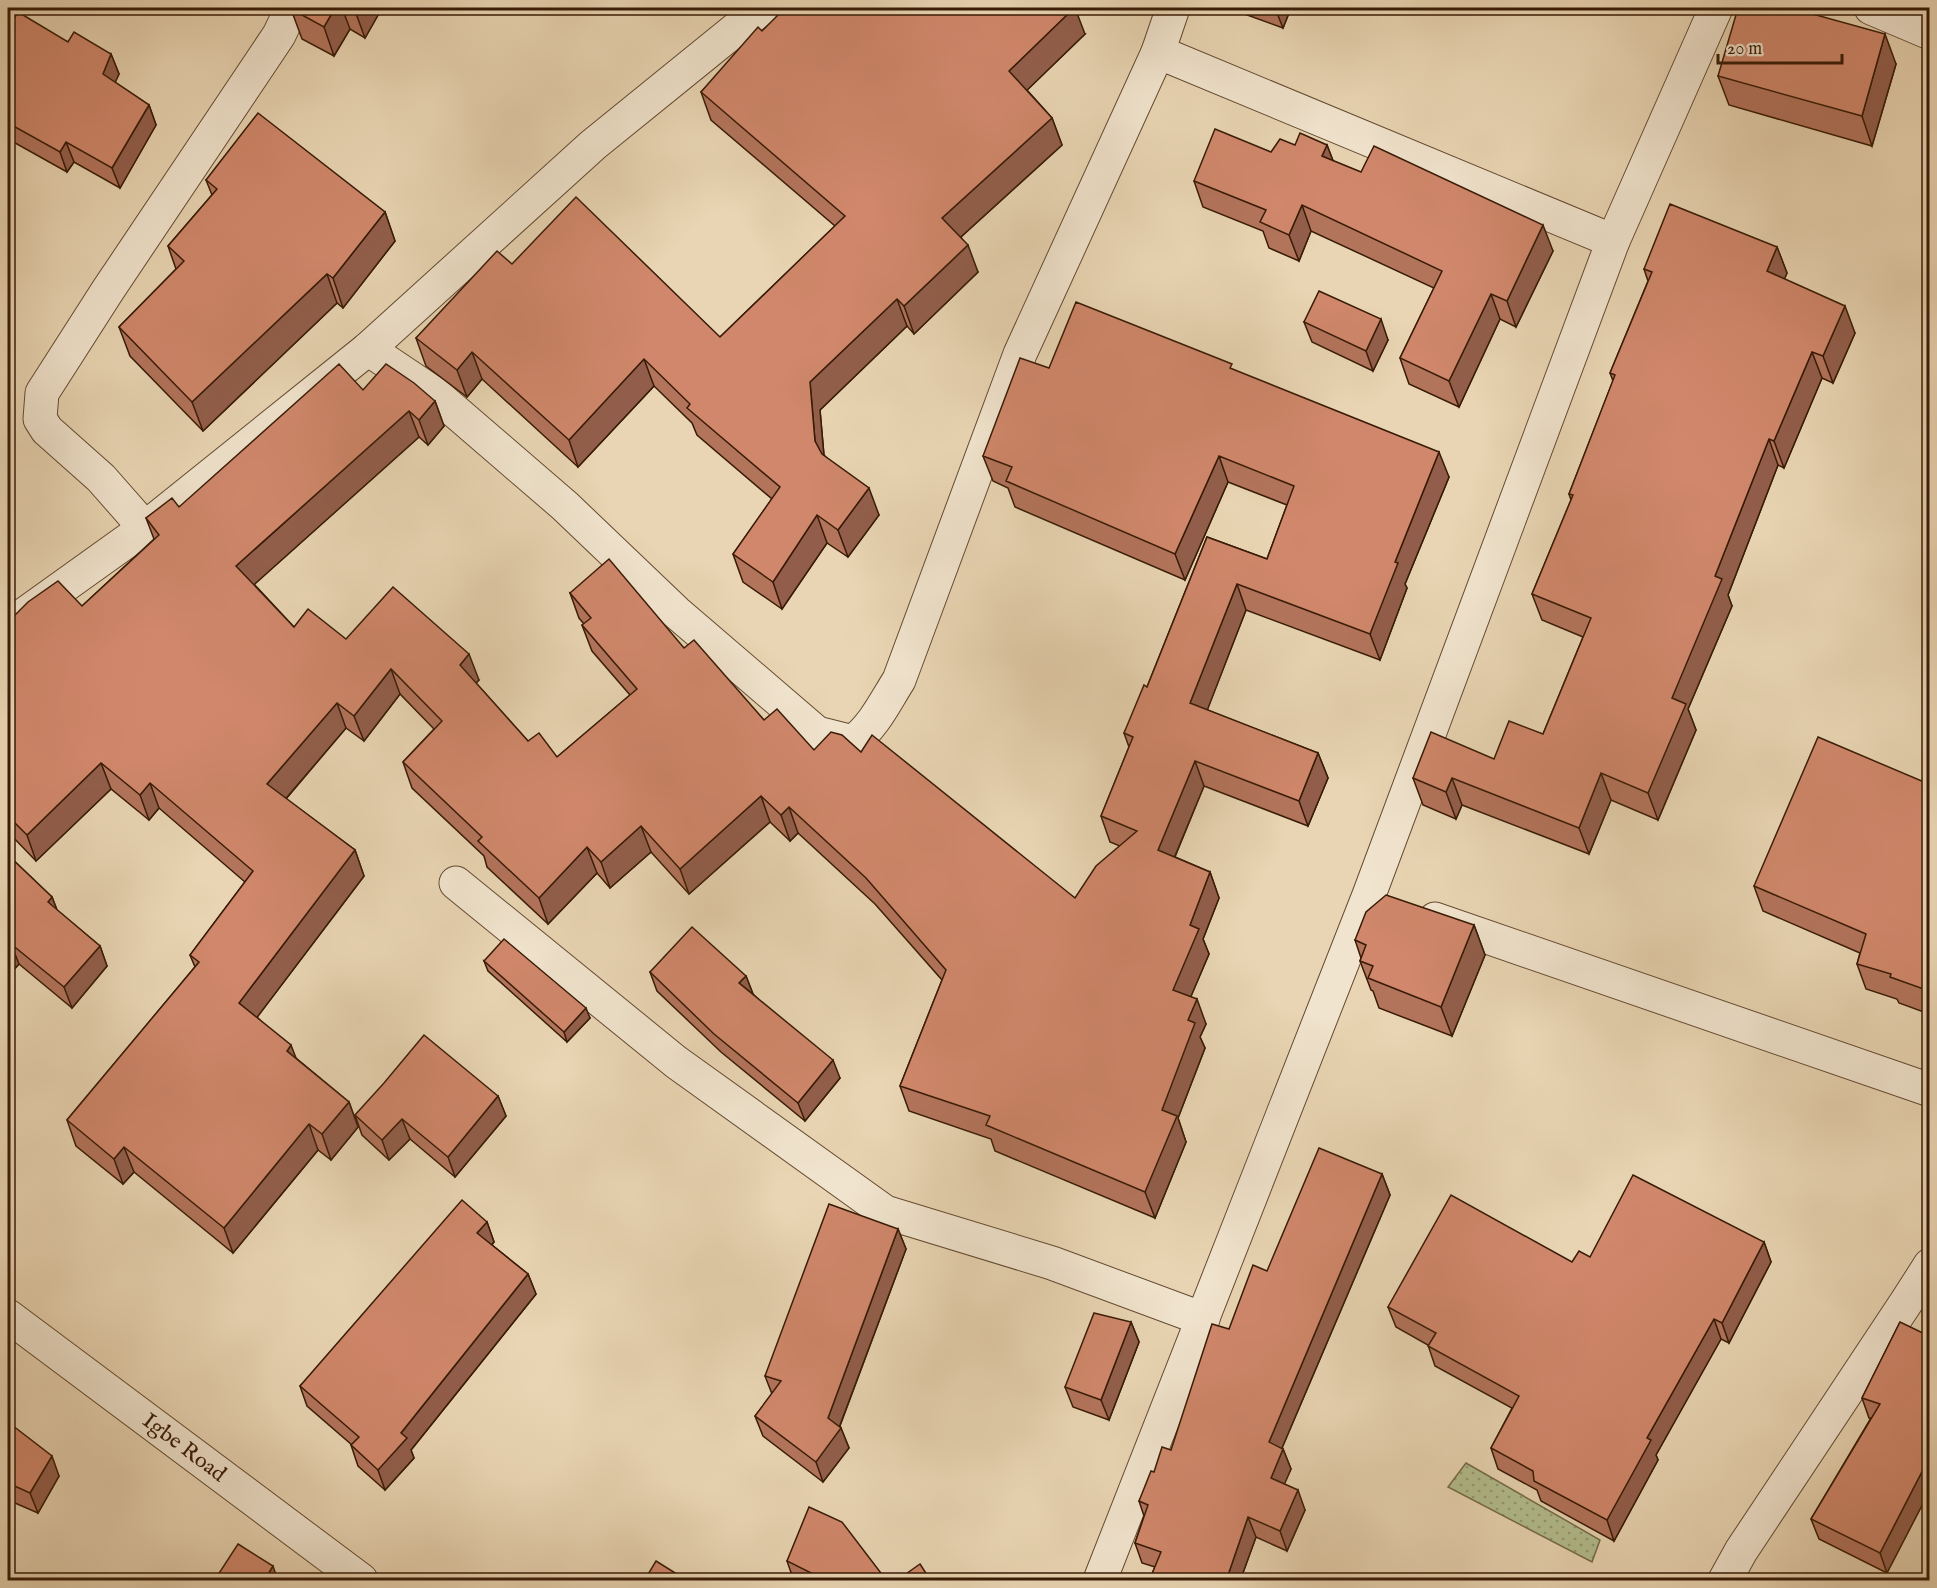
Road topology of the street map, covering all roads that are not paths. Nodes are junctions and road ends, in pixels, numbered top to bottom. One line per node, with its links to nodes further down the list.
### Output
1 (292, 8): 10 (street)
2 (762, 8): 9 (street)
3 (1173, 8): 7 (street)
4 (1716, 8): 8 (street)
5 (1871, 8): 6 (street)
6 (1929, 33)
7 (1158, 52): 8 (street); 9 (street)
8 (1613, 241): 13 (street)
9 (368, 349): 10 (street)
10 (145, 528): 11 (street)
11 (8, 626)
12 (456, 883): 18 (street)
13 (1369, 895): 14 (street); 18 (street)
14 (1929, 1090)
15 (1929, 1264): 16 (street)
16 (1918, 1304): 21 (street)
17 (8, 1316): 19 (street, Igbe Road)
18 (1203, 1319): 20 (street)
19 (361, 1581)
20 (1100, 1581)
21 (1725, 1581)

